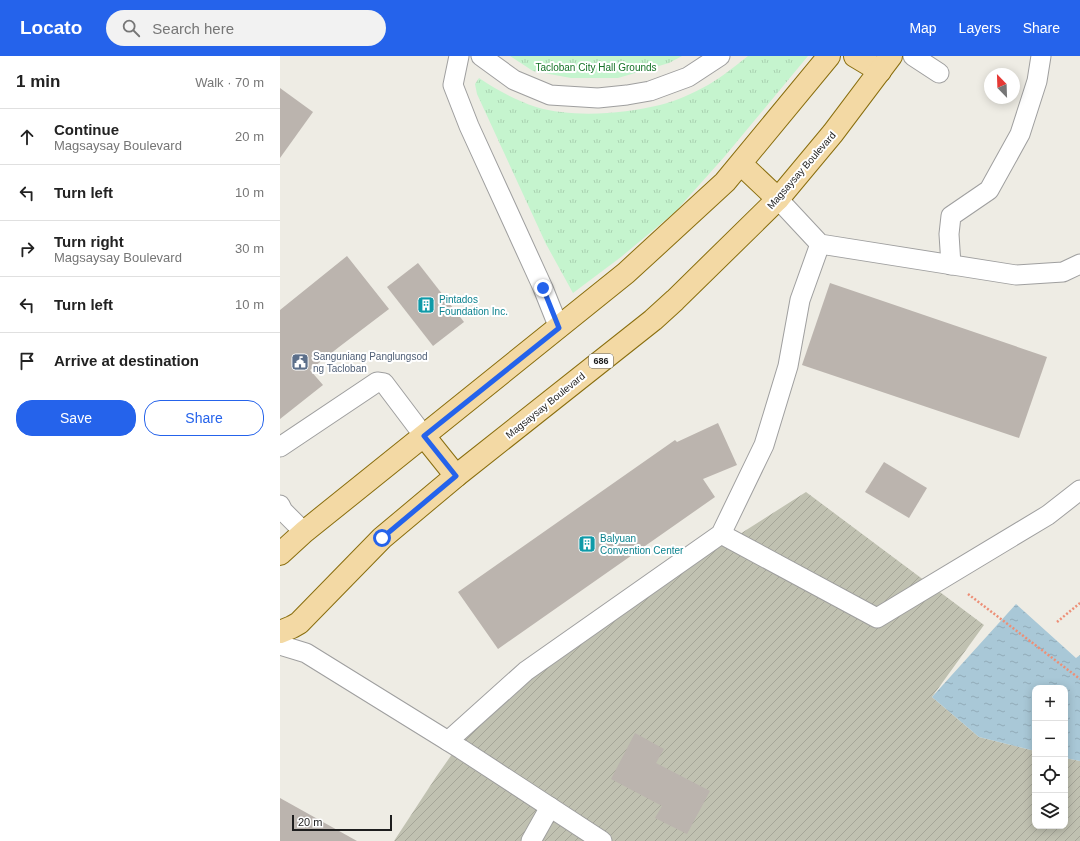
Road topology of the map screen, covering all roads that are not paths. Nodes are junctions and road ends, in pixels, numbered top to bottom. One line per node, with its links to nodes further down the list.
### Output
1 (459, 56): 15 (lane)
2 (481, 56): 3 (lane)
3 (720, 56)
4 (829, 56): 10 (main road)
5 (855, 56): 8 (main road)
6 (913, 56): 9 (lane)
7 (1042, 56): 14 (lane)
8 (886, 63): 11 (main road, Magsaysay Boulevard / 686)
9 (939, 73)
10 (741, 164): 11 (main road); 15 (main road)
11 (778, 200): 12 (lane); 18 (main road, Magsaysay Boulevard / 686)
12 (820, 244): 14 (lane); 22 (lane)
13 (1080, 264): 14 (lane)
14 (951, 265)
15 (559, 328): 16 (main road)
16 (424, 436): 17 (lane); 18 (main road); 21 (main road)
17 (280, 447)
18 (456, 476): 24 (main road, Magsaysay Boulevard / 686)
19 (1080, 490): 22 (lane)
20 (280, 505): 21 (lane)
21 (304, 532): 23 (main road)
22 (721, 534): 26 (lane)
23 (280, 554)
24 (280, 632)
25 (280, 645): 26 (lane)
26 (448, 741): 27 (lane)
27 (550, 807): 28 (lane); 29 (lane)
28 (531, 841)
29 (602, 841)

